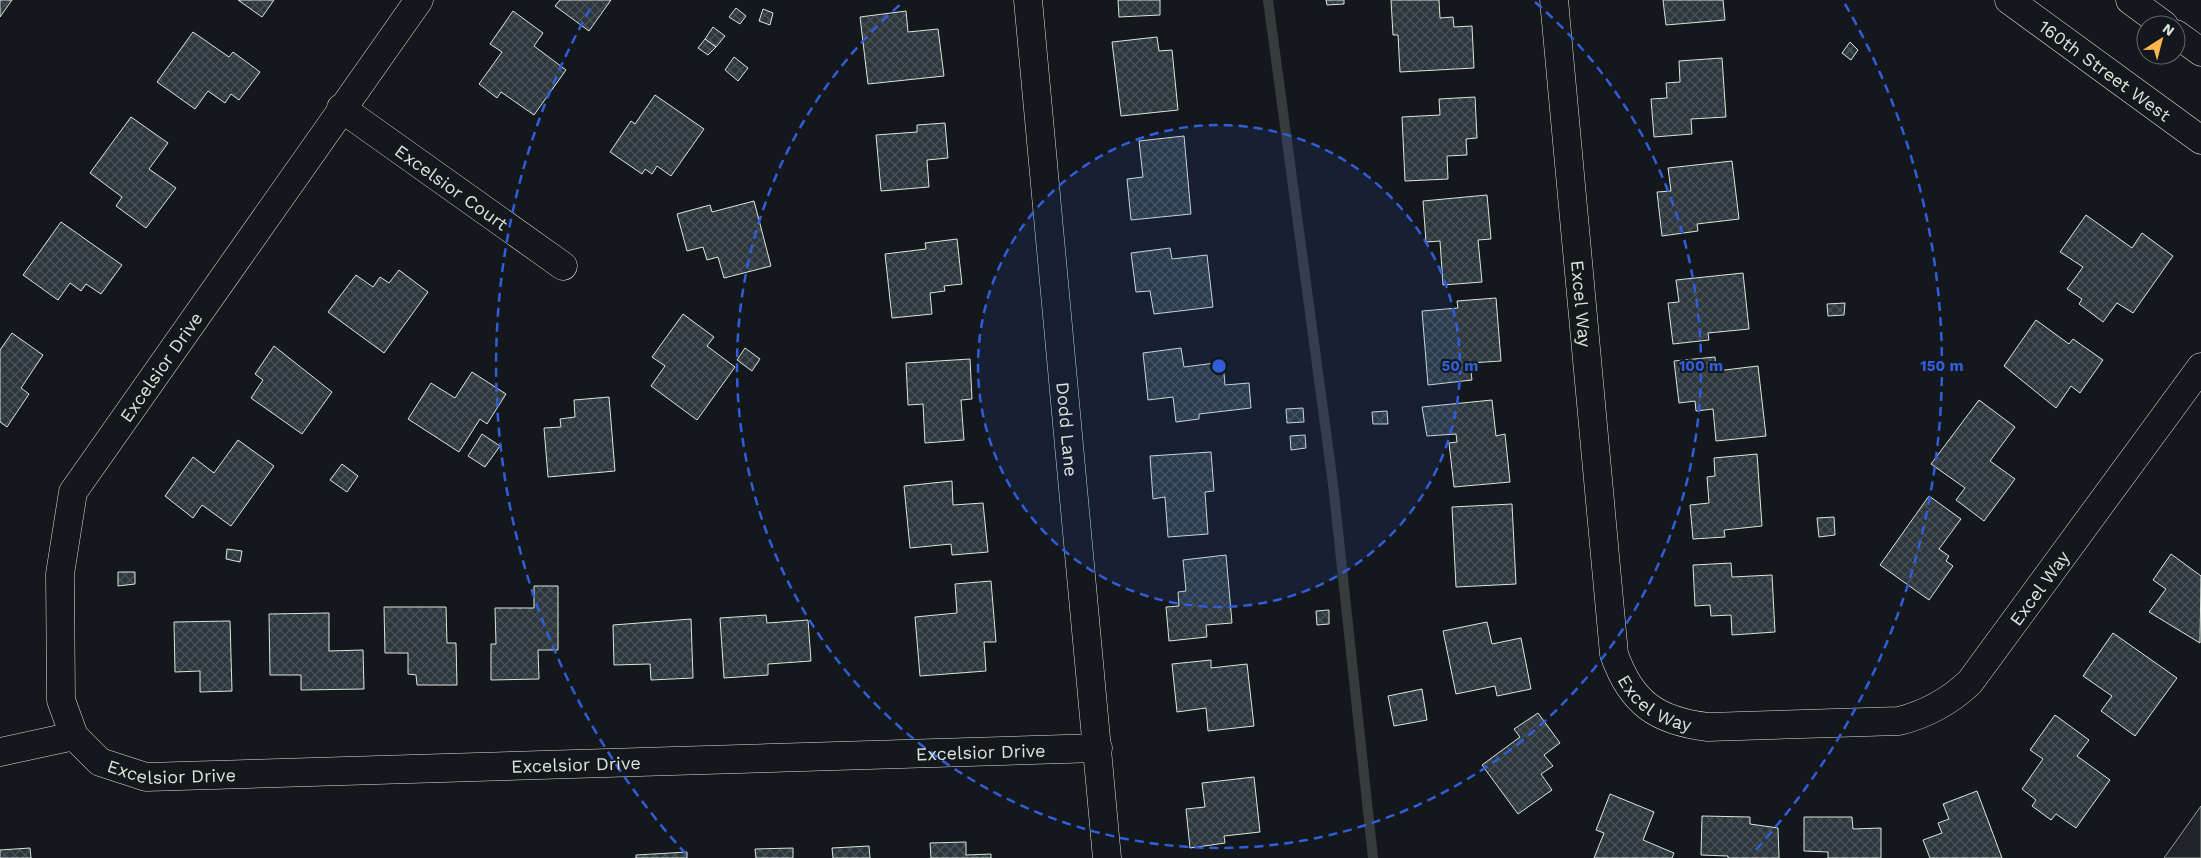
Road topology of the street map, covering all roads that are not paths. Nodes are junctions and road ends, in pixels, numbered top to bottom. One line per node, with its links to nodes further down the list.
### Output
1 (419, 0): 9 (street, Excelsior Drive)
2 (1028, 0): 14 (street, Dodd Lane)
3 (1554, 0): 12 (street, Excel Way)
4 (2009, 0): 10 (street, 160th Street West)
5 (2130, 0): 6 (street)
6 (2150, 15)
7 (2186, 41): 8 (street)
8 (2201, 52)
9 (342, 108): 11 (street, Excelsior Court); 13 (street, Excelsior Drive)
10 (2201, 140)
11 (563, 266)
12 (2201, 367)
13 (74, 736): 14 (street, Excelsior Drive); 15 (street)
14 (1098, 748): 16 (street, Dodd Lane)
15 (0, 752)
16 (1108, 858)

